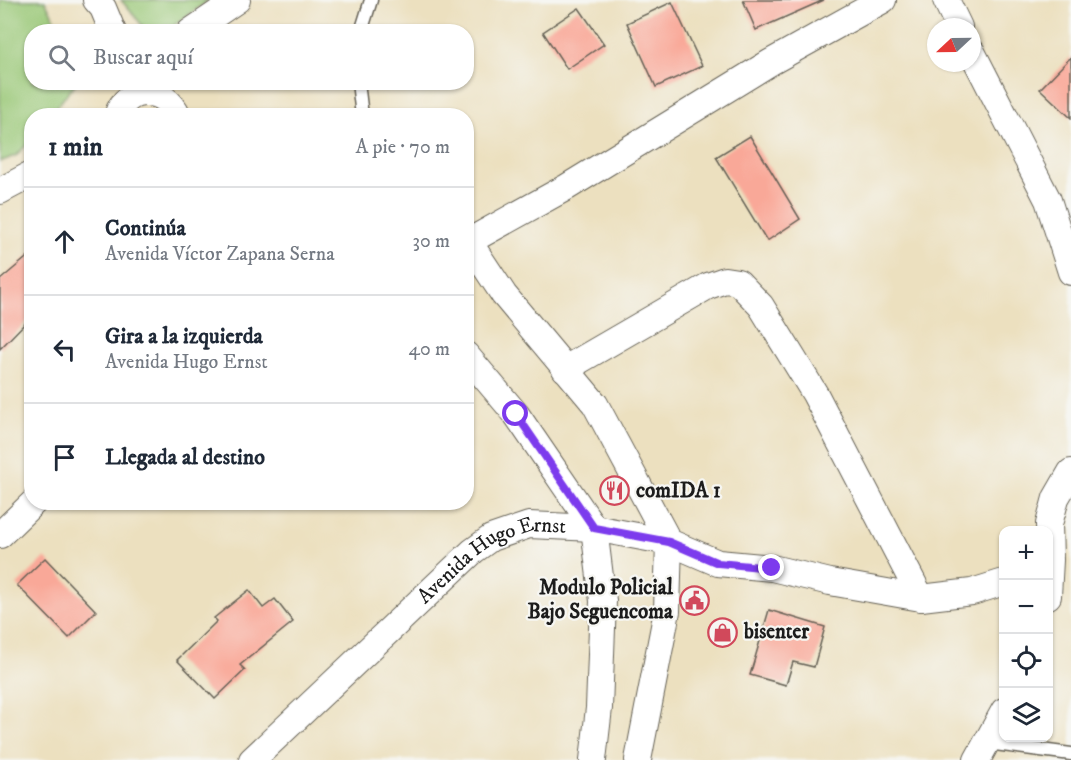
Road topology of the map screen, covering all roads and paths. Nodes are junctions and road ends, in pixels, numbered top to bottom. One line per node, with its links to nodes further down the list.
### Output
1 (96, 0): 7 (street)
2 (237, 0): 8 (street)
3 (371, 0): 9 (lane)
4 (883, 0): 19 (street)
5 (946, 0): 6 (street)
6 (955, 18)
7 (110, 24)
8 (202, 24)
9 (364, 24)
10 (981, 70): 21 (street)
11 (133, 90): 14 (street)
12 (140, 90): 15 (street)
13 (359, 90): 16 (lane)
14 (119, 108)
15 (174, 108)
16 (361, 108)
17 (24, 178): 18 (street)
18 (0, 191)
19 (474, 238)
20 (474, 252): 23 (street)
21 (1071, 272)
22 (474, 364): 27 (street)
23 (565, 369): 29 (street); 33 (street)
24 (1071, 472): 26 (street)
25 (26, 510): 28 (street)
26 (1049, 526)
27 (594, 528): 29 (street, Avenida Hugo Ernst); 37 (street, Avenida Hugo Ernst); 38 (street)
28 (0, 536)
29 (669, 542): 33 (street, Avenida Hugo Ernst); 39 (street)
30 (1071, 544): 31 (street)
31 (1053, 558)
32 (999, 584): 33 (street, Avenida Hugo Ernst)
33 (921, 598)
34 (999, 720): 35 (street)
35 (982, 752): 36 (lane)
36 (1071, 754)
37 (252, 760)
38 (593, 760)
39 (638, 760)

